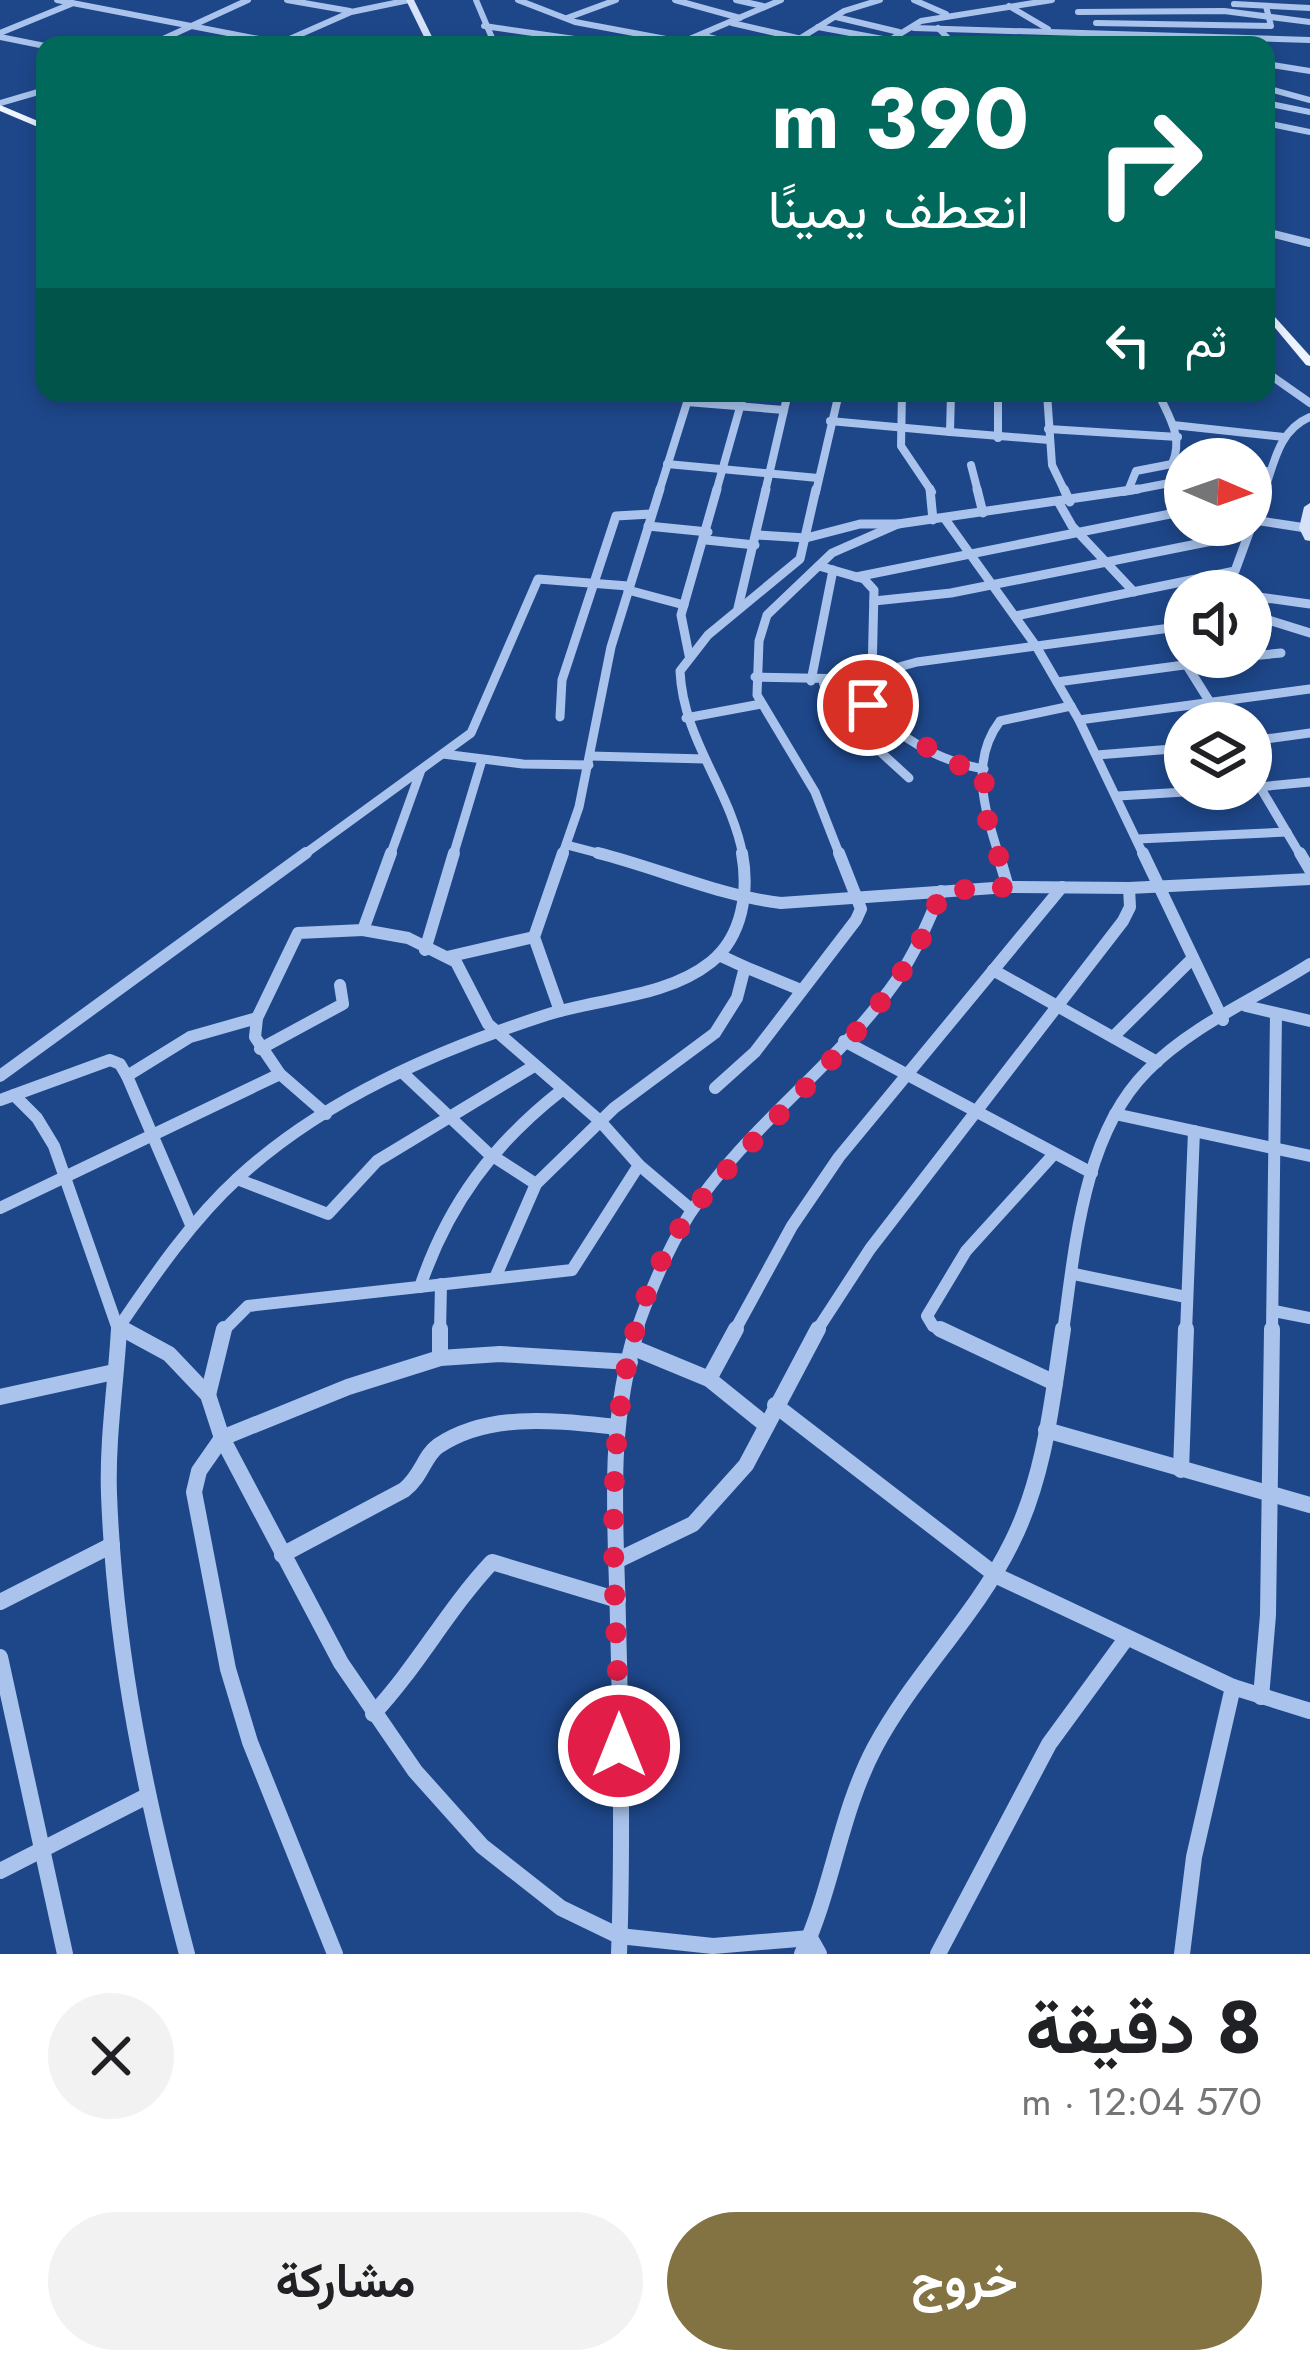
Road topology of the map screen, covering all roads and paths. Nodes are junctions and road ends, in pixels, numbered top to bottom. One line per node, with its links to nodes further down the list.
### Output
1 (57, 0): 16 (street)
2 (248, 0): 36 (street)
3 (287, 0): 21 (street)
4 (341, 0): 21 (street)
5 (410, 0): 24 (street); 47 (street)
6 (476, 0): 33 (street)
7 (518, 0): 28 (street)
8 (616, 0): 28 (street)
9 (675, 0): 27 (street)
10 (736, 0): 18 (street)
11 (781, 0): 18 (street)
12 (880, 0): 26 (street)
13 (914, 0): 25 (street)
14 (959, 0): 23 (street)
15 (1171, 1): 20 (street)
16 (76, 2): 36 (street); 42 (street)
17 (1065, 4): 19 (street); 29 (street); 32 (street)
18 (763, 6): 27 (street)
19 (1008, 6): 23 (street); 38 (street)
20 (1266, 6): 22 (street); 29 (street)
21 (327, 7): 24 (street)
22 (1310, 8)
23 (972, 11): 25 (street)
24 (351, 12): 46 (street)
25 (946, 15): 34 (street)
26 (834, 16): 35 (street); 40 (street)
27 (741, 18): 31 (street)
28 (565, 19): 50 (street)
29 (1270, 21): 30 (street); 32 (street); 61 (street)
30 (1310, 22)
31 (731, 23): 41 (street); 53 (street)
32 (1095, 23): 39 (street)
33 (484, 26): 48 (street); 49 (street)
34 (913, 26): 37 (street); 40 (street); 57 (street)
35 (817, 27): 54 (street); 55 (street)
36 (188, 28): 44 (street); 45 (street)
37 (938, 28): 38 (street); 58 (street)
38 (1049, 29): 39 (street)
39 (1104, 31): 43 (street)
40 (899, 32): 56 (street)
41 (699, 34): 51 (street); 52 (street)
42 (0, 35): 64 (street)
43 (1192, 35): 59 (street); 60 (street)
44 (170, 36)
45 (232, 36)
46 (296, 36)
47 (428, 36)
48 (490, 36)
49 (554, 36)
50 (643, 36)
51 (695, 36)
52 (706, 36)
53 (782, 36)
54 (804, 36)
55 (855, 36)
56 (894, 36)
57 (920, 36)
58 (946, 36)
59 (1186, 36)
60 (1202, 36)
61 (1272, 36)
62 (1275, 38): 63 (street)
63 (1310, 40)
64 (36, 44)
65 (1275, 65): 66 (street)
66 (1310, 71)
67 (1310, 88): 69 (street)
68 (1275, 90): 69 (street)
69 (1285, 92): 72 (street)
70 (36, 95): 74 (street)
71 (36, 97): 76 (street)
72 (1310, 100)
73 (1275, 105): 75 (street)
74 (0, 106): 76 (main road)
75 (1310, 112)
76 (16, 115): 78 (main road)
77 (0, 118): 80 (main road)
78 (36, 123)
79 (1275, 125): 81 (street)
80 (36, 132)
81 (1310, 132)
82 (1275, 234): 83 (street)
83 (1310, 240)
84 (1275, 321): 86 (main road)
85 (1275, 341): 87 (main road)
86 (1310, 363)
87 (1310, 379)
88 (1275, 380): 99 (street)
89 (686, 402): 111 (street)
90 (717, 402): 100 (street)
91 (742, 402): 100 (street)
92 (786, 402): 101 (street)
93 (836, 402): 103 (street)
94 (901, 402): 105 (street)
95 (951, 402): 106 (street)
96 (998, 402): 110 (street)
97 (1047, 402): 107 (street)
98 (1162, 402): 104 (street)
99 (1310, 403)
100 (741, 406): 101 (street); 114 (street)
101 (784, 410): 115 (street)
102 (1310, 417): 108 (street)
103 (830, 421): 105 (street); 116 (street)
104 (1173, 425): 108 (street); 109 (street)
105 (899, 427): 106 (street); 123 (street)
106 (950, 432): 110 (street)
107 (1048, 434): 109 (street); 110 (street); 119 (street)
108 (1284, 436): 112 (street)
109 (1178, 437): 118 (street)
110 (998, 438)
111 (667, 464): 114 (street); 124 (street)
112 (1272, 464)
113 (971, 465): 121 (street)
114 (723, 470): 115 (street); 129 (street)
115 (772, 474): 116 (street); 131 (street)
116 (818, 478): 130 (street)
117 (1164, 484): 118 (street)
118 (1128, 491): 119 (street)
119 (1064, 503): 121 (street); 127 (street)
120 (1310, 507): 128 (street)
121 (982, 513): 123 (street)
122 (1164, 515): 127 (street)
123 (939, 519): 125 (street); 133 (street)
124 (649, 520): 129 (street); 138 (street); 141 (street)
125 (898, 524): 130 (street); 135 (street)
126 (1272, 524): 128 (street)
127 (1078, 532): 133 (street); 134 (street)
128 (1308, 532)
129 (707, 536): 131 (street); 146 (street)
130 (806, 538): 131 (street); 147 (street)
131 (757, 540): 147 (street)
132 (1179, 546): 134 (street)
133 (970, 553): 137 (street); 139 (street)
134 (1105, 559): 139 (street); 142 (street)
135 (819, 566): 136 (street); 158 (street)
136 (833, 570): 137 (street); 161 (street)
137 (856, 577): 144 (street)
138 (596, 582): 141 (street); 167 (street); 173 (street)
139 (993, 584): 144 (street); 148 (street)
140 (1164, 586): 142 (street)
141 (628, 588): 146 (street); 177 (street)
142 (1134, 592): 148 (street)
143 (1272, 599): 145 (street)
144 (874, 601): 157 (street)
145 (1310, 604)
146 (684, 605): 155 (street)
147 (738, 608): 155 (street)
148 (1015, 616): 152 (street)
149 (1272, 622): 151 (street)
150 (1164, 629): 152 (street)
151 (1310, 633)
152 (1036, 646): 157 (street); 162 (street)
153 (1281, 652): 154 (street)
154 (1272, 653)
155 (689, 655): 168 (street)
156 (1164, 667): 162 (street)
157 (872, 676): 160 (street)
158 (755, 677): 161 (street); 165 (street)
159 (1195, 678): 164 (street)
160 (855, 680): 161 (street); 179 (street)
161 (818, 681): 180 (street)
162 (1057, 682): 166 (street)
163 (1310, 689): 164 (street)
164 (1210, 700): 169 (street)
165 (760, 704): 168 (street); 196 (street)
166 (1071, 706): 169 (street); 179 (street)
167 (560, 717)
168 (686, 718): 175 (street)
169 (1079, 719): 174 (street)
170 (1310, 733): 171 (street)
171 (1272, 738)
172 (1164, 750): 174 (street)
173 (443, 754): 176 (street); 178 (street)
174 (1097, 755): 184 (street)
175 (704, 759): 177 (street); 195 (street)
176 (482, 760): 177 (street); 199 (street)
177 (589, 760): 188 (street)
178 (422, 769): 197 (street); 224 (street)
179 (984, 770): 190 (street)
180 (909, 778)
181 (1310, 782): 182 (street)
182 (1272, 786)
183 (1164, 793): 184 (street)
184 (1118, 796): 187 (street)
185 (1271, 810): 186 (street)
186 (1287, 832): 187 (street); 189 (street)
187 (1138, 838): 192 (street)
188 (567, 845): 195 (street); 198 (street)
189 (1310, 874): 192 (street)
190 (1008, 887): 191 (street); 194 (street)
191 (1063, 887): 193 (street); 205 (street)
192 (1161, 887): 193 (street); 202 (street)
193 (1129, 888): 208 (street)
194 (941, 891): 196 (street); 217 (street)
195 (745, 898): 196 (street); 200 (street)
196 (860, 901): 207 (street)
197 (363, 930): 199 (street); 212 (street)
198 (533, 937): 201 (street); 210 (street)
199 (424, 950): 201 (street)
200 (719, 955): 204 (street); 210 (street)
201 (445, 957): 215 (street)
202 (1193, 958): 213 (street); 216 (street)
203 (1310, 964): 209 (street)
204 (746, 967): 207 (street); 233 (street)
205 (994, 970): 208 (street); 223 (street)
206 (340, 985): 218 (street)
207 (801, 990): 226 (street)
208 (1055, 1003): 216 (street); 229 (street)
209 (1246, 1006): 211 (street); 213 (street)
210 (560, 1011): 215 (street)
211 (1276, 1014): 214 (street); 236 (street)
212 (257, 1018): 218 (street); 225 (street)
213 (1223, 1020): 219 (street)
214 (1310, 1022)
215 (499, 1033): 220 (street); 222 (street)
216 (1113, 1037): 219 (street)
217 (844, 1041): 223 (street); 246 (street)
218 (260, 1049): 221 (street)
219 (1157, 1062): 231 (street)
220 (534, 1066): 227 (street); 232 (street)
221 (280, 1074): 230 (street); 235 (street)
222 (404, 1074): 230 (street); 232 (street)
223 (905, 1075): 229 (street); 259 (street)
224 (0, 1076)
225 (127, 1076): 228 (street); 235 (street)
226 (715, 1088)
227 (562, 1090): 233 (street); 237 (street)
228 (7, 1097): 242 (street)
229 (974, 1109): 238 (street); 263 (street)
230 (326, 1114): 243 (street)
231 (1115, 1114): 234 (street); 241 (street)
232 (446, 1118): 237 (street); 243 (street)
233 (600, 1121): 240 (street); 244 (street)
234 (1195, 1131): 236 (street); 252 (street)
235 (152, 1137): 242 (street); 247 (street)
236 (1271, 1148): 239 (street); 253 (street)
237 (488, 1154): 244 (street); 251 (street)
238 (1053, 1155): 241 (street); 260 (street)
239 (1310, 1156)
240 (639, 1165): 246 (street); 249 (street)
241 (1092, 1173): 248 (street)
242 (67, 1179): 245 (street); 255 (street)
243 (237, 1179): 247 (street)
244 (536, 1184): 249 (street)
245 (0, 1208)
246 (692, 1210): 256 (street)
247 (191, 1225): 255 (street)
248 (1074, 1274): 252 (street); 260 (street)
249 (494, 1278): 250 (street)
250 (441, 1284): 251 (street); 257 (street)
251 (421, 1287): 261 (street)
252 (1186, 1297): 268 (street)
253 (1274, 1311): 254 (street); 269 (street)
254 (1310, 1318)
255 (118, 1327): 258 (street); 261 (street)
256 (632, 1355): 257 (street); 259 (street); 265 (street)
257 (440, 1358): 267 (street)
258 (115, 1372): 262 (street); 271 (street)
259 (709, 1379): 264 (street)
260 (1055, 1383): 266 (street)
261 (208, 1395): 267 (street)
262 (0, 1397)
263 (775, 1406): 264 (street); 274 (street)
264 (766, 1425): 273 (street)
265 (617, 1426): 272 (street); 273 (street)
266 (1046, 1430): 268 (street); 274 (street)
267 (222, 1438): 272 (street); 290 (street)
268 (1181, 1470): 269 (street)
269 (1269, 1493): 270 (street); 280 (street)
270 (1310, 1505)
271 (112, 1545): 276 (street); 283 (street)
272 (282, 1555): 282 (street)
273 (616, 1561): 275 (street)
274 (997, 1576): 277 (street); 287 (street)
275 (618, 1600): 282 (street); 286 (street)
276 (0, 1602)
277 (1125, 1640): 279 (street); 291 (street)
278 (0, 1657): 284 (street)
279 (1233, 1687): 280 (street); 292 (street)
280 (1261, 1697): 281 (street)
281 (1310, 1711)
282 (373, 1714): 286 (street)
283 (145, 1797): 284 (street); 289 (street)
284 (43, 1850): 285 (street); 288 (street)
285 (0, 1871)
286 (619, 1945): 287 (street)
287 (810, 1948)
288 (64, 1954)
289 (187, 1954)
290 (335, 1954)
291 (938, 1954)
292 (1182, 1954)

